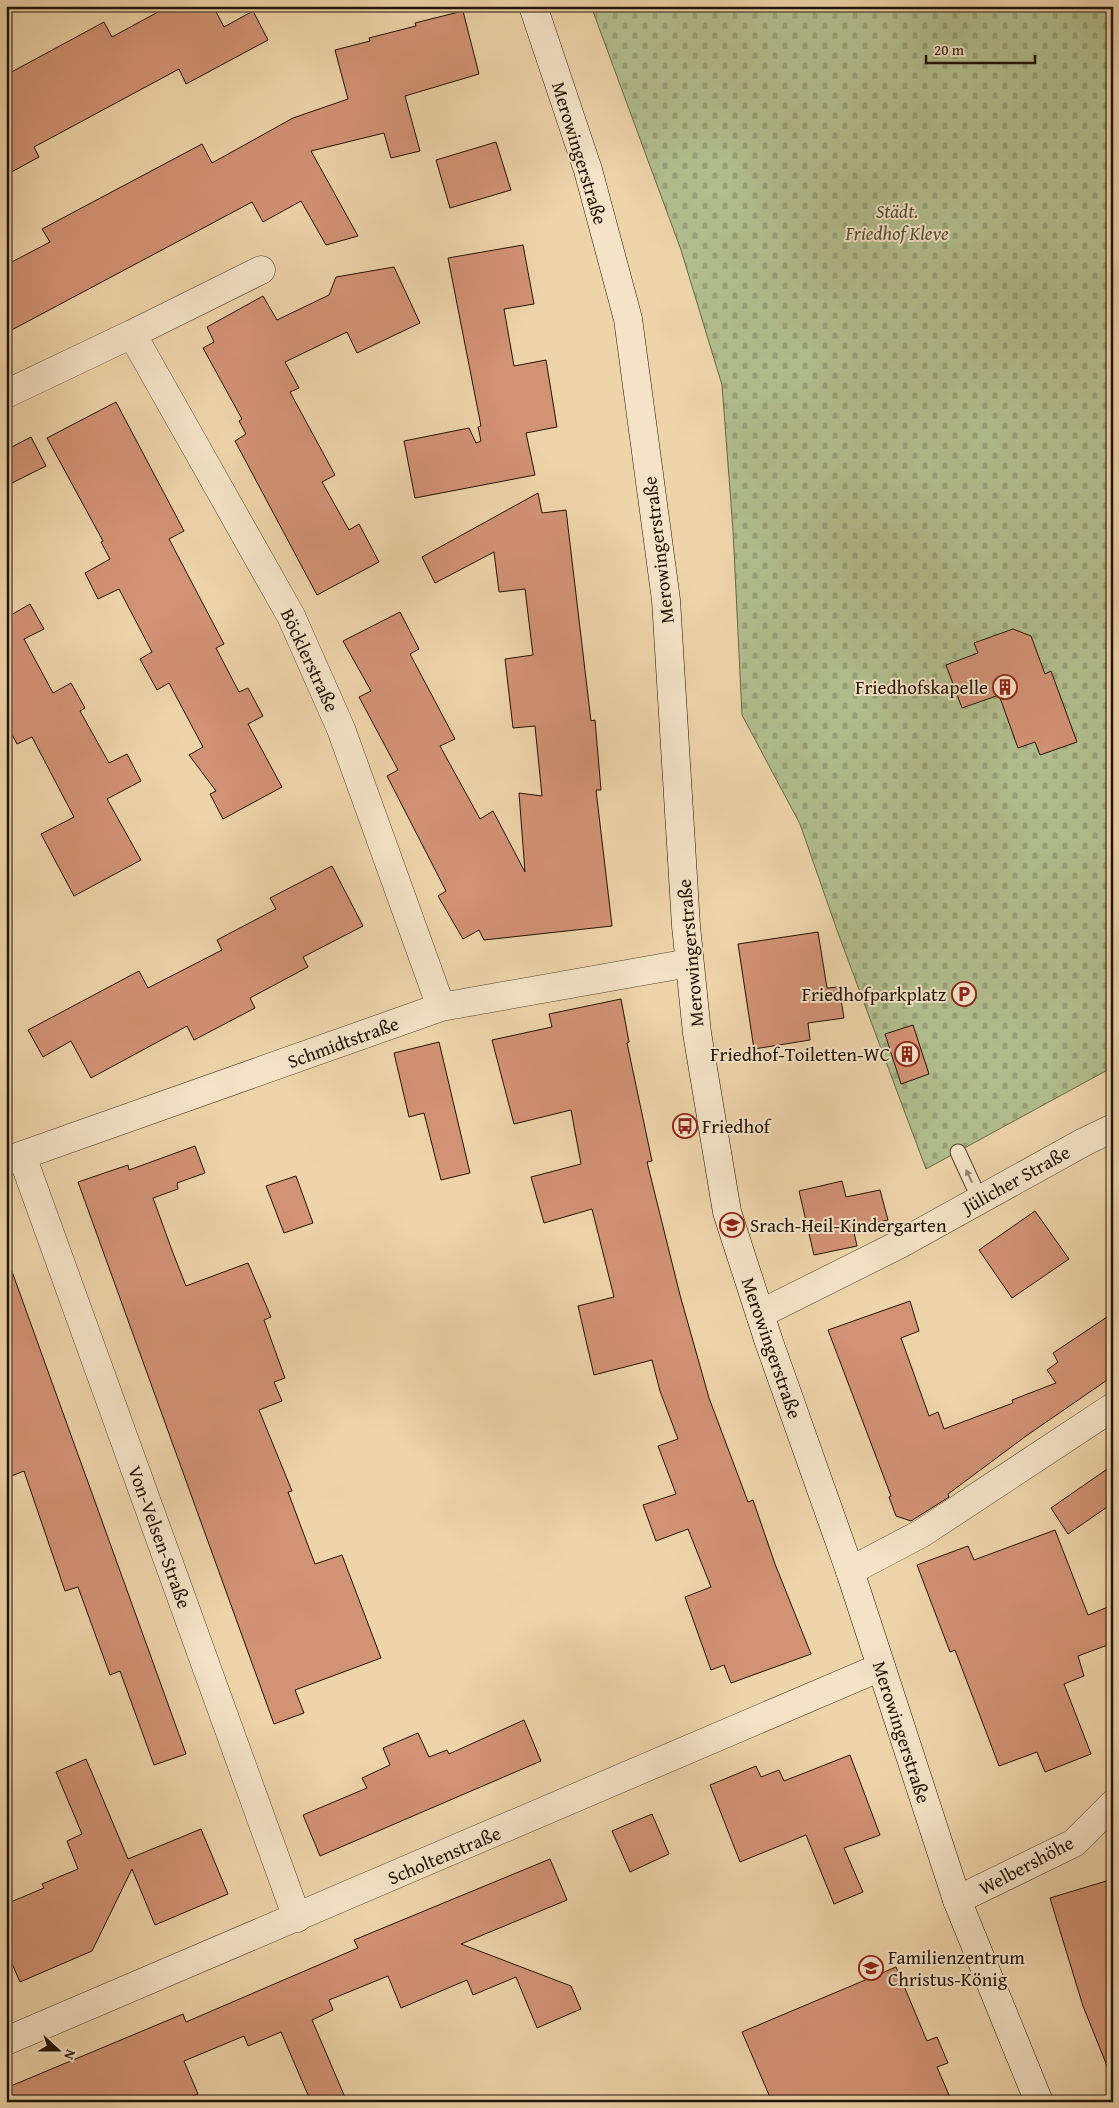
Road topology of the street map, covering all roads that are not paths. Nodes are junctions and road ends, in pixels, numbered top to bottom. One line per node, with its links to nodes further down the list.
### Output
1 (533, 6): 5 (street, Merowingerstraße)
2 (261, 270): 3 (street)
3 (132, 334): 4 (street); 6 (street, Böcklerstraße)
4 (6, 394)
5 (689, 963): 6 (street, Schmidtstraße); 11 (street, Merowingerstraße)
6 (441, 1007): 9 (street, Schmidtstraße)
7 (1113, 1128): 10 (street, Jülicher Straße)
8 (958, 1152): 10 (lane, one-way to 8)
9 (14, 1158): 17 (street, Von-Velsen-Straße)
10 (980, 1200): 11 (street, Jülicher Straße)
11 (760, 1314): 13 (street, Merowingerstraße)
12 (1113, 1407): 13 (street)
13 (850, 1571): 14 (street, Merowingerstraße)
14 (881, 1667): 16 (street, Merowingerstraße); 17 (street, Scholtenstraße)
15 (1113, 1804): 16 (street, Welbershöhe)
16 (956, 1900): 19 (street, Merowingerstraße)
17 (297, 1918): 18 (street, Scholtenstraße)
18 (6, 2041)
19 (1039, 2102)

